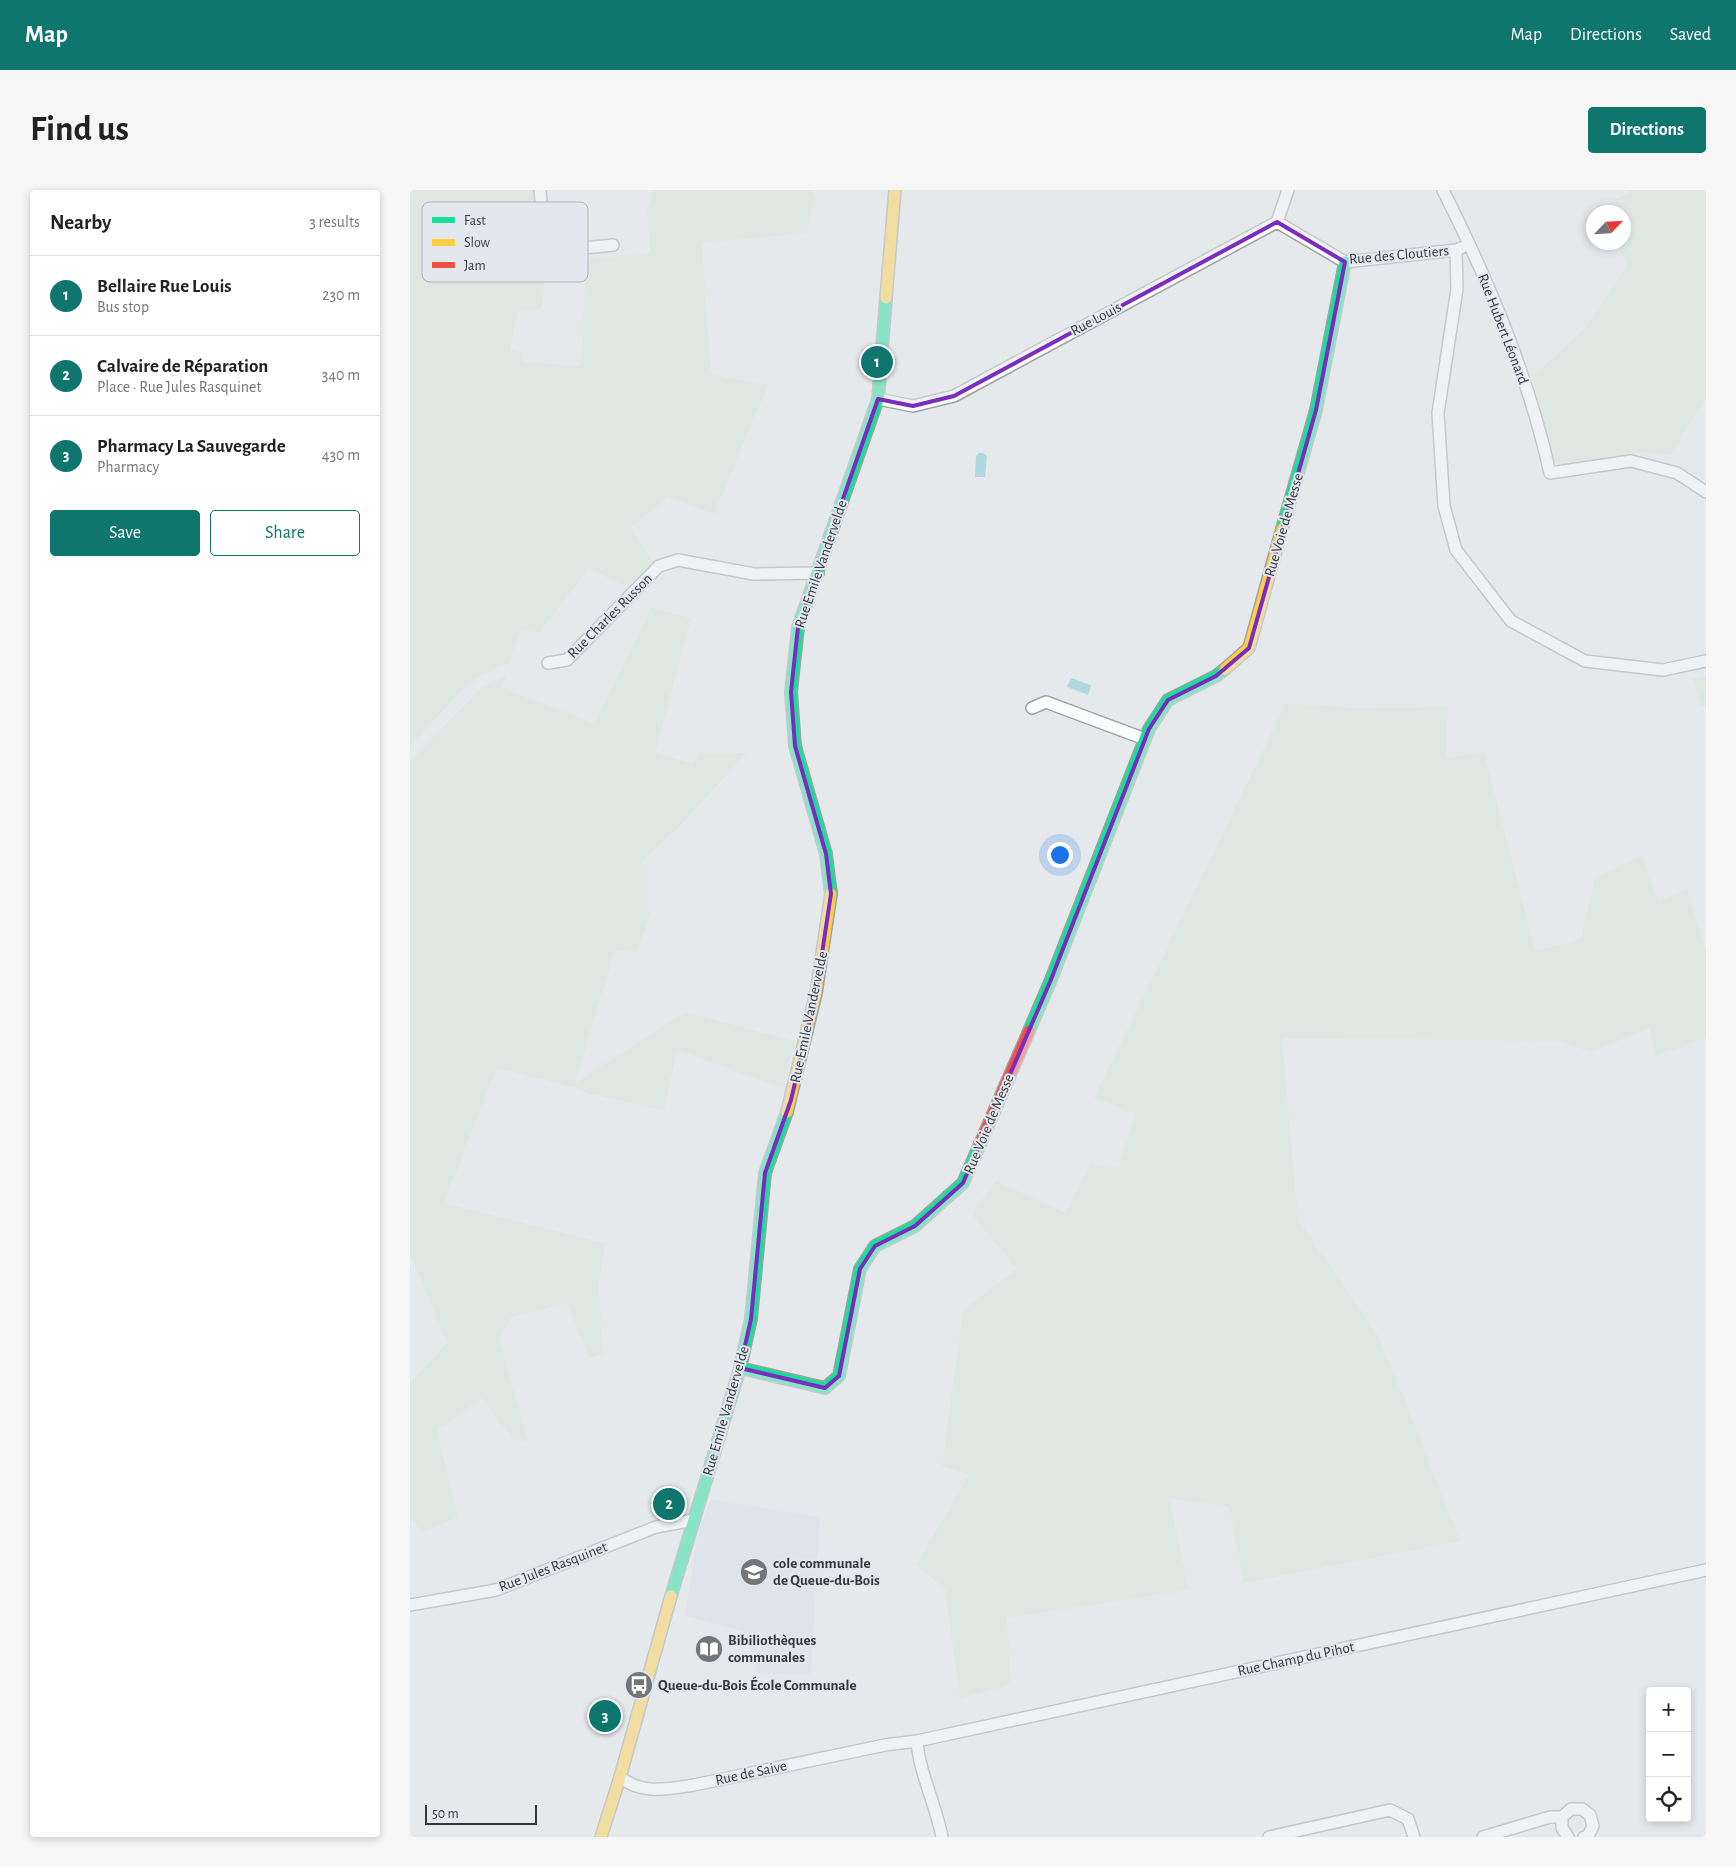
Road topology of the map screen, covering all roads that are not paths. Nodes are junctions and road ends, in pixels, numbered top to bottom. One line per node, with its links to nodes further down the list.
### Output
1 (894, 190): 10 (street, Rue Emile Vandervelde)
2 (1288, 190): 4 (street)
3 (1443, 190): 5 (street, Rue Hubert Léonard)
4 (1277, 222): 9 (street, Rue des Cloutiers); 10 (street, Rue Louis)
5 (1470, 244): 8 (street, Rue des Cloutiers); 11 (street, Rue Hubert Léonard)
6 (613, 245): 7 (street)
7 (588, 248)
8 (1456, 250): 9 (street, Rue des Cloutiers); 13 (street)
9 (1345, 262): 16 (street, Rue Voie de Messe)
10 (878, 399): 12 (street, Rue Emile Vandervelde)
11 (1706, 492)
12 (818, 573): 14 (street, Rue Charles Russon); 17 (street, Rue Emile Vandervelde)
13 (1706, 660)
14 (548, 663)
15 (1032, 708): 16 (street)
16 (1145, 739): 17 (street, Rue Voie de Messe)
17 (740, 1368): 18 (street, Rue Emile Vandervelde)
18 (694, 1520): 20 (street, Rue Jules Rasquinet); 23 (street, Rue Emile Vandervelde)
19 (1706, 1570): 21 (street, Rue Champ du Pihot)
20 (410, 1605)
21 (917, 1741): 22 (street, Rue Champ du Pihot); 26 (street)
22 (885, 1745): 23 (street, Rue de Saive)
23 (620, 1778): 25 (street, Rue Emile Vandervelde)
24 (1562, 1817): 29 (street); 30 (street); 31 (street)
25 (601, 1837)
26 (942, 1837)
27 (1269, 1837): 28 (street)
28 (1414, 1837)
29 (1483, 1837)
30 (1568, 1837)
31 (1584, 1837)

